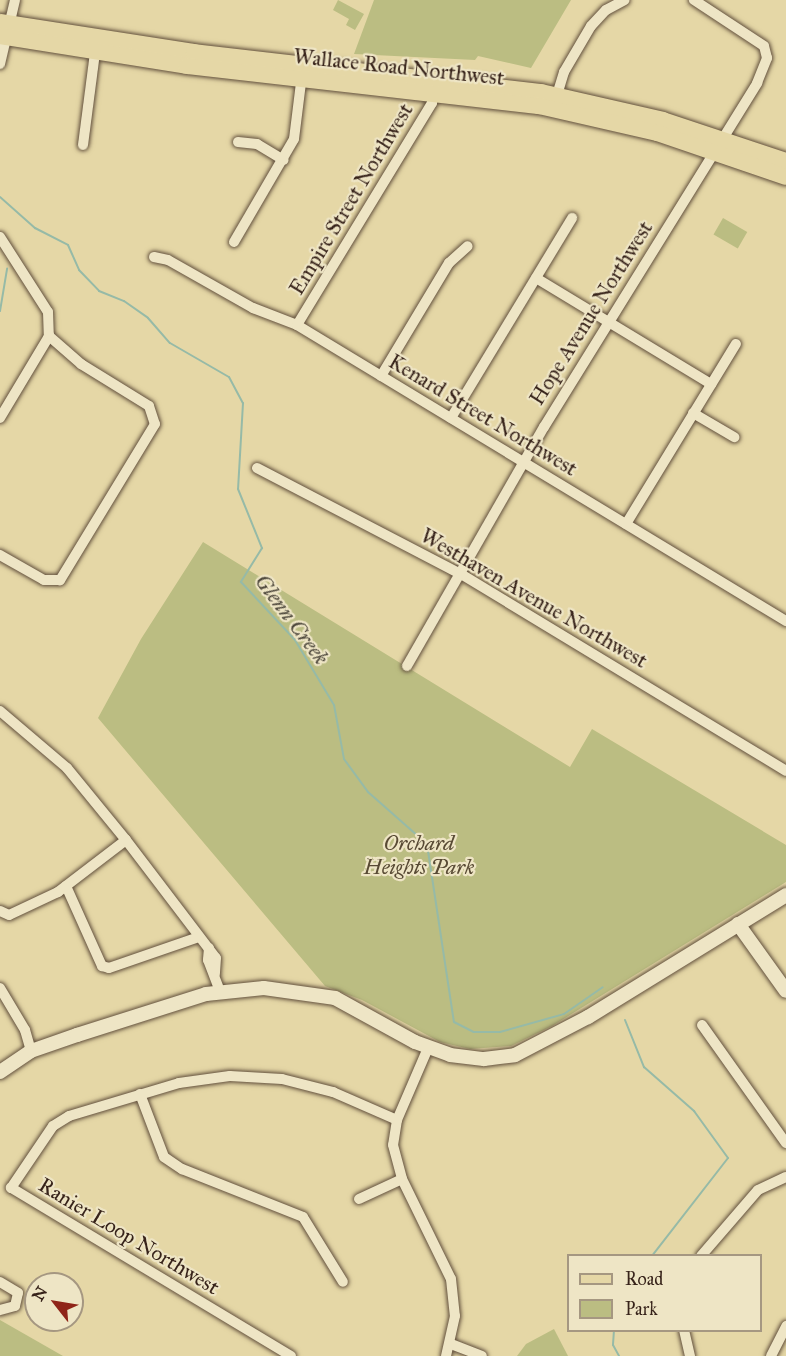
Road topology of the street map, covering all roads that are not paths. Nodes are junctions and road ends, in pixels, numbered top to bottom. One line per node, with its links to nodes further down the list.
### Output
1 (15, 0): 4 (street)
2 (624, 0): 9 (street)
3 (693, 0): 12 (street, Hope Avenue Northwest)
4 (3, 30): 5 (main road, Wallace Road Northwest); 6 (street); 7 (main road, Wallace Road Northwest)
5 (94, 53): 7 (main road, Wallace Road Northwest); 11 (street)
6 (0, 64)
7 (302, 71): 8 (main road, Wallace Road Northwest); 9 (main road, Wallace Road Northwest); 13 (street)
8 (434, 91): 12 (main road, Wallace Road Northwest); 23 (street, Empire Street Northwest)
9 (557, 95): 12 (main road, Wallace Road Northwest)
10 (238, 142): 13 (street)
11 (82, 145)
12 (718, 145): 14 (main road, Wallace Road Northwest); 15 (main road, Wallace Road Northwest); 22 (street, Hope Avenue Northwest)
13 (284, 160): 18 (street)
14 (786, 161)
15 (786, 177)
16 (573, 218): 21 (street)
17 (0, 237): 24 (street)
18 (234, 242)
19 (468, 246): 26 (street)
20 (154, 257): 23 (street, Kenard Street Northwest)
21 (536, 278): 22 (street); 30 (street)
22 (608, 322): 27 (street); 32 (street, Hope Avenue Northwest)
23 (297, 325): 26 (street, Kenard Street Northwest)
24 (49, 336): 29 (street); 35 (street)
25 (736, 344): 27 (street)
26 (381, 376): 30 (street, Kenard Street Northwest)
27 (711, 384): 28 (street)
28 (693, 413): 31 (street); 34 (street)
29 (0, 418)
30 (451, 418): 32 (street, Kenard Street Northwest)
31 (734, 437)
32 (526, 463): 34 (street, Kenard Street Northwest); 36 (street, Hope Avenue Northwest)
33 (257, 468): 36 (street, Westhaven Avenue Northwest)
34 (626, 524): 37 (street, Kenard Street Northwest)
35 (0, 555)
36 (461, 574): 38 (street, Hope Avenue Northwest); 40 (street, Westhaven Avenue Northwest)
37 (786, 621)
38 (407, 666)
39 (0, 711): 41 (street)
40 (786, 771)
41 (126, 840): 42 (street); 46 (street)
42 (66, 886): 44 (street); 46 (street)
43 (786, 894): 45 (main road)
44 (0, 911)
45 (738, 924): 48 (main road); 51 (main road)
46 (199, 937): 49 (street)
47 (0, 988): 52 (street)
48 (786, 991)
49 (220, 992): 51 (main road); 52 (main road)
50 (702, 1025): 56 (street)
51 (428, 1048): 55 (street)
52 (32, 1051): 53 (main road)
53 (0, 1072)
54 (140, 1094): 55 (street, Ranier Loop Northwest); 62 (street); 67 (street, Ranier Loop Northwest)
55 (397, 1120): 58 (street)
56 (786, 1143)
57 (786, 1177): 60 (street)
58 (402, 1179): 59 (street); 66 (street)
59 (359, 1199)
60 (703, 1254)
61 (0, 1282): 63 (street)
62 (342, 1282)
63 (0, 1310)
64 (786, 1326): 71 (street)
65 (684, 1332): 70 (street)
66 (451, 1344): 68 (street); 69 (street)
67 (291, 1356)
68 (446, 1356)
69 (482, 1356)
70 (690, 1356)
71 (771, 1356)

